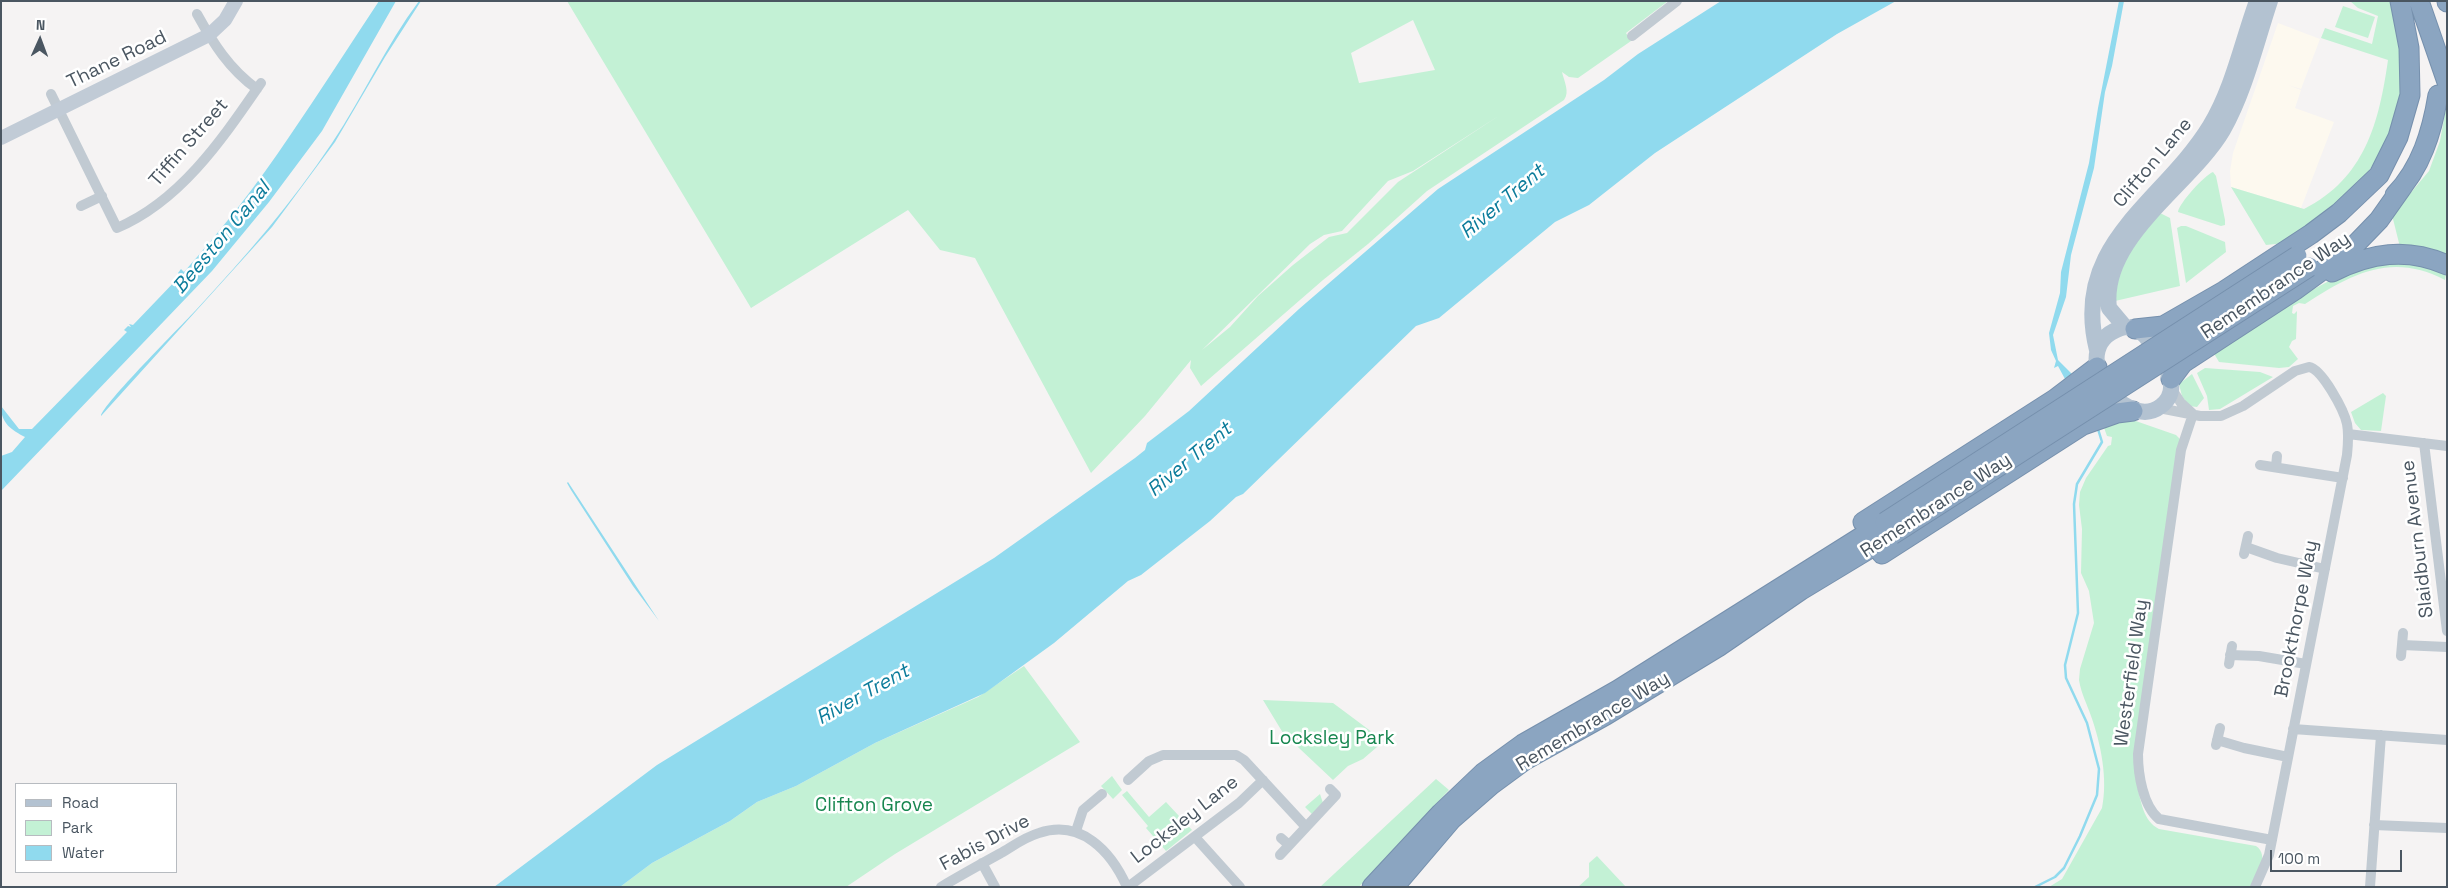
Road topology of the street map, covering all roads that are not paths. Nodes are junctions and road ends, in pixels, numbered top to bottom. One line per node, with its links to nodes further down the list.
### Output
1 (236, 1): 12 (street, Thane Road)
2 (1677, 1): 11 (street)
3 (2257, 1): 26 (main road, Clifton Lane)
4 (2270, 1): 25 (main road, Clifton Lane)
5 (2400, 1): 18 (highway)
6 (2410, 1): 13 (highway)
7 (2419, 1): 13 (highway)
8 (2433, 1): 10 (highway)
9 (197, 14): 12 (street, Tiffin Street)
10 (2436, 23)
11 (1637, 33)
12 (209, 35): 16 (street, Thane Road); 20 (street, Tiffin Street)
13 (2435, 52): 14 (highway)
14 (2442, 88): 19 (highway, Remembrance Way)
15 (51, 94): 16 (street)
16 (59, 110): 17 (street, Thane Road); 20 (street)
17 (1, 138)
18 (2379, 175): 22 (highway, Remembrance Way); 25 (highway)
19 (2403, 186): 22 (highway, Remembrance Way); 24 (highway)
20 (102, 196): 21 (street)
21 (81, 206)
22 (2303, 262): 42 (highway, Remembrance Way, bridge)
23 (2447, 265): 24 (highway)
24 (2295, 290): 27 (highway)
25 (2130, 328): 26 (main road); 27 (main road)
26 (2097, 358): 29 (main road); 42 (highway)
27 (2171, 384): 28 (main road); 30 (street)
28 (2159, 408): 29 (main road); 30 (street)
29 (2133, 411): 42 (highway)
30 (2193, 414): 31 (street, Brookthorpe Way); 61 (street, Westerfield Way)
31 (2348, 434): 32 (street); 37 (street, Brookthorpe Way)
32 (2424, 443): 33 (street); 40 (street, Slaidburn Avenue)
33 (2447, 446)
34 (2277, 456): 36 (street)
35 (2260, 465): 36 (street)
36 (2276, 467): 37 (street)
37 (2343, 478): 39 (street, Brookthorpe Way)
38 (2248, 536): 39 (street)
39 (2325, 569): 45 (street, Brookthorpe Way)
40 (2447, 631)
41 (2403, 633): 43 (street)
42 (1715, 639): 69 (highway, Remembrance Way); 70 (highway, Remembrance Way)
43 (2447, 647)
44 (2230, 655): 45 (street)
45 (2306, 664): 47 (street, Brookthorpe Way)
46 (2220, 728): 50 (street)
47 (2294, 729): 48 (street); 50 (street, Brookthorpe Way)
48 (2381, 736): 49 (street); 55 (street)
49 (2447, 740)
50 (2288, 757): 61 (street, Brookthorpe Way)
51 (1128, 780): 52 (street)
52 (1263, 780): 56 (street); 59 (street, Locksley Lane)
53 (1330, 789): 56 (street)
54 (1099, 801): 58 (street)
55 (2374, 825): 57 (street); 72 (street)
56 (1306, 827): 62 (street)
57 (2447, 828)
58 (1076, 831): 64 (street, Fabis Drive); 67 (street)
59 (1194, 838): 67 (street, Locksley Lane); 68 (street)
60 (1281, 838): 62 (street)
61 (2272, 840): 71 (street, Brookthorpe Way)
62 (1289, 845): 63 (street)
63 (1280, 855)
64 (982, 864): 65 (street, Fabis Drive); 66 (street)
65 (941, 887)
66 (995, 887)
67 (1128, 887)
68 (1240, 887)
69 (1372, 887)
70 (1394, 887)
71 (2255, 887)
72 (2370, 887)

